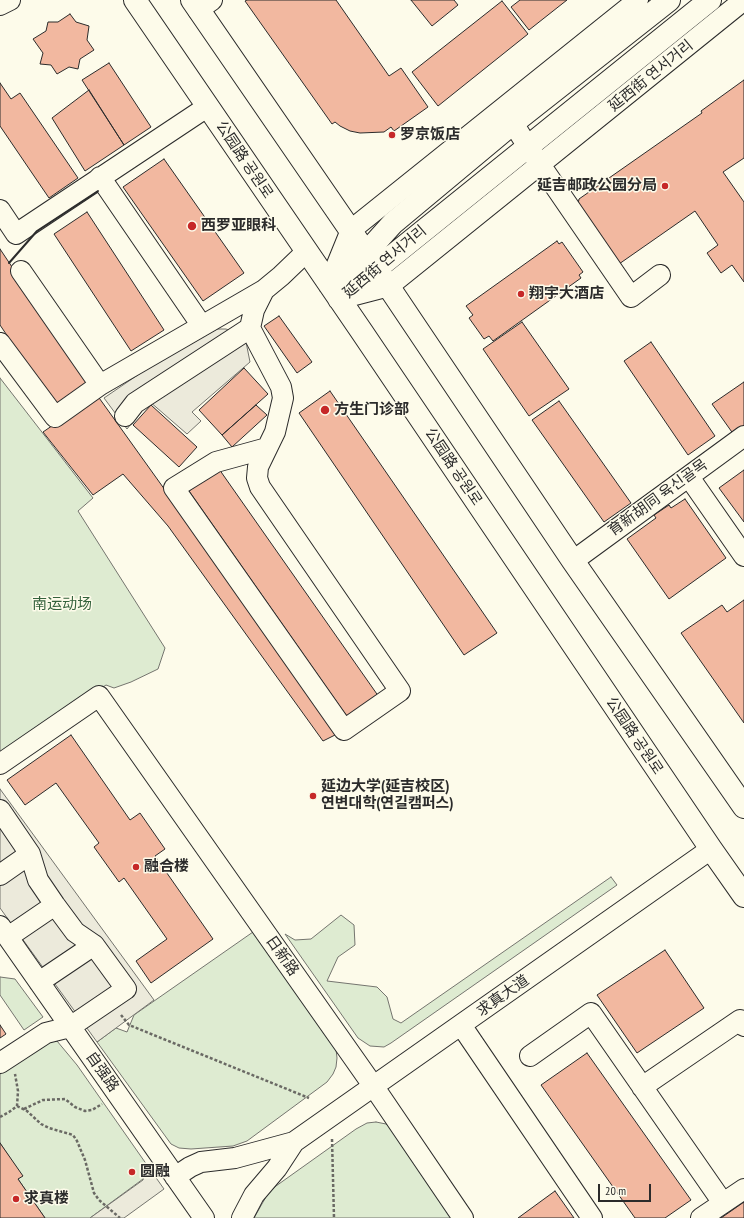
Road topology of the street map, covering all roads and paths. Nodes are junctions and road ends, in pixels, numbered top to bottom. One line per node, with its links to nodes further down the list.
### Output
1 (10, 0): 8 (street)
2 (135, 0): 9 (main road, 公园路 공원로)
3 (638, 0): 15 (street, 延西街 연서거리)
4 (669, 0): 10 (main road, 延西街 연서거리)
5 (710, 0): 11 (main road, 延西街 연서거리)
6 (744, 0): 12 (street, 延西街 연서거리)
7 (201, 3): 15 (main road)
8 (0, 5)
9 (207, 106): 13 (street); 16 (main road, 公园路 공원로)
10 (513, 123): 11 (street); 17 (main road, 延西街 연서거리)
11 (528, 147): 12 (street); 17 (main road, 延西街 연서거리)
12 (540, 164): 19 (street); 20 (street, 延西街 연서거리)
13 (100, 177): 14 (street); 23 (street)
14 (0, 210)
15 (351, 230): 17 (main road); 22 (street, 延西街 연서거리)
16 (306, 252): 21 (street); 22 (main road, 公园路 공원로)
17 (372, 260): 20 (main road); 22 (main road, 延西街 연서거리)
18 (21, 271): 26 (street)
19 (660, 275)
20 (389, 286): 22 (street, 延西街 연서거리); 32 (main road)
21 (264, 290): 23 (street); 24 (street)
22 (334, 291): 36 (main road, 公园路 공원로)
23 (202, 326): 26 (street)
24 (250, 328): 27 (street); 29 (street)
25 (0, 343): 26 (street)
26 (100, 386)
27 (125, 416)
28 (744, 436): 30 (street, 育新胡同 육신골목)
29 (267, 448): 29 (street)
30 (689, 476): 31 (street); 32 (street, 育新胡同 육신골목)
31 (744, 556)
32 (573, 561): 34 (main road)
33 (0, 764): 50 (street, 日新路)
34 (741, 796)
35 (0, 810): 37 (street)
36 (711, 850): 39 (main road, 公园路 공원로); 45 (street, 求真大道)
37 (30, 854): 38 (street); 40 (street)
38 (0, 875)
39 (744, 896)
40 (55, 905): 41 (street); 42 (street)
41 (4, 932): 43 (street, 自强路)
42 (94, 945): 43 (street); 44 (street)
43 (39, 982): 47 (street, 自强路)
44 (110, 1000): 47 (street); 52 (path)
45 (461, 1025): 50 (street, 求真大道); 67 (street)
46 (744, 1026): 51 (street)
47 (70, 1027): 49 (street); 59 (street, 自强路)
48 (530, 1056): 51 (street)
49 (6, 1060): 54 (path)
50 (374, 1087): 56 (street, 求真大道); 66 (street, 日新路)
51 (642, 1087): 61 (street)
52 (309, 1098)
53 (106, 1102): 55 (path)
54 (17, 1106): 55 (path); 57 (path)
55 (24, 1109): 62 (path)
56 (331, 1116): 58 (street, 求真大道); 65 (path)
57 (0, 1117)
58 (294, 1142): 59 (street); 64 (street)
59 (175, 1177): 63 (street, 自强路)
60 (744, 1189): 61 (street)
61 (723, 1203): 68 (street)
62 (120, 1218)
63 (204, 1218)
64 (242, 1218)
65 (334, 1218)
66 (463, 1218)
67 (592, 1218)
68 (701, 1218)

